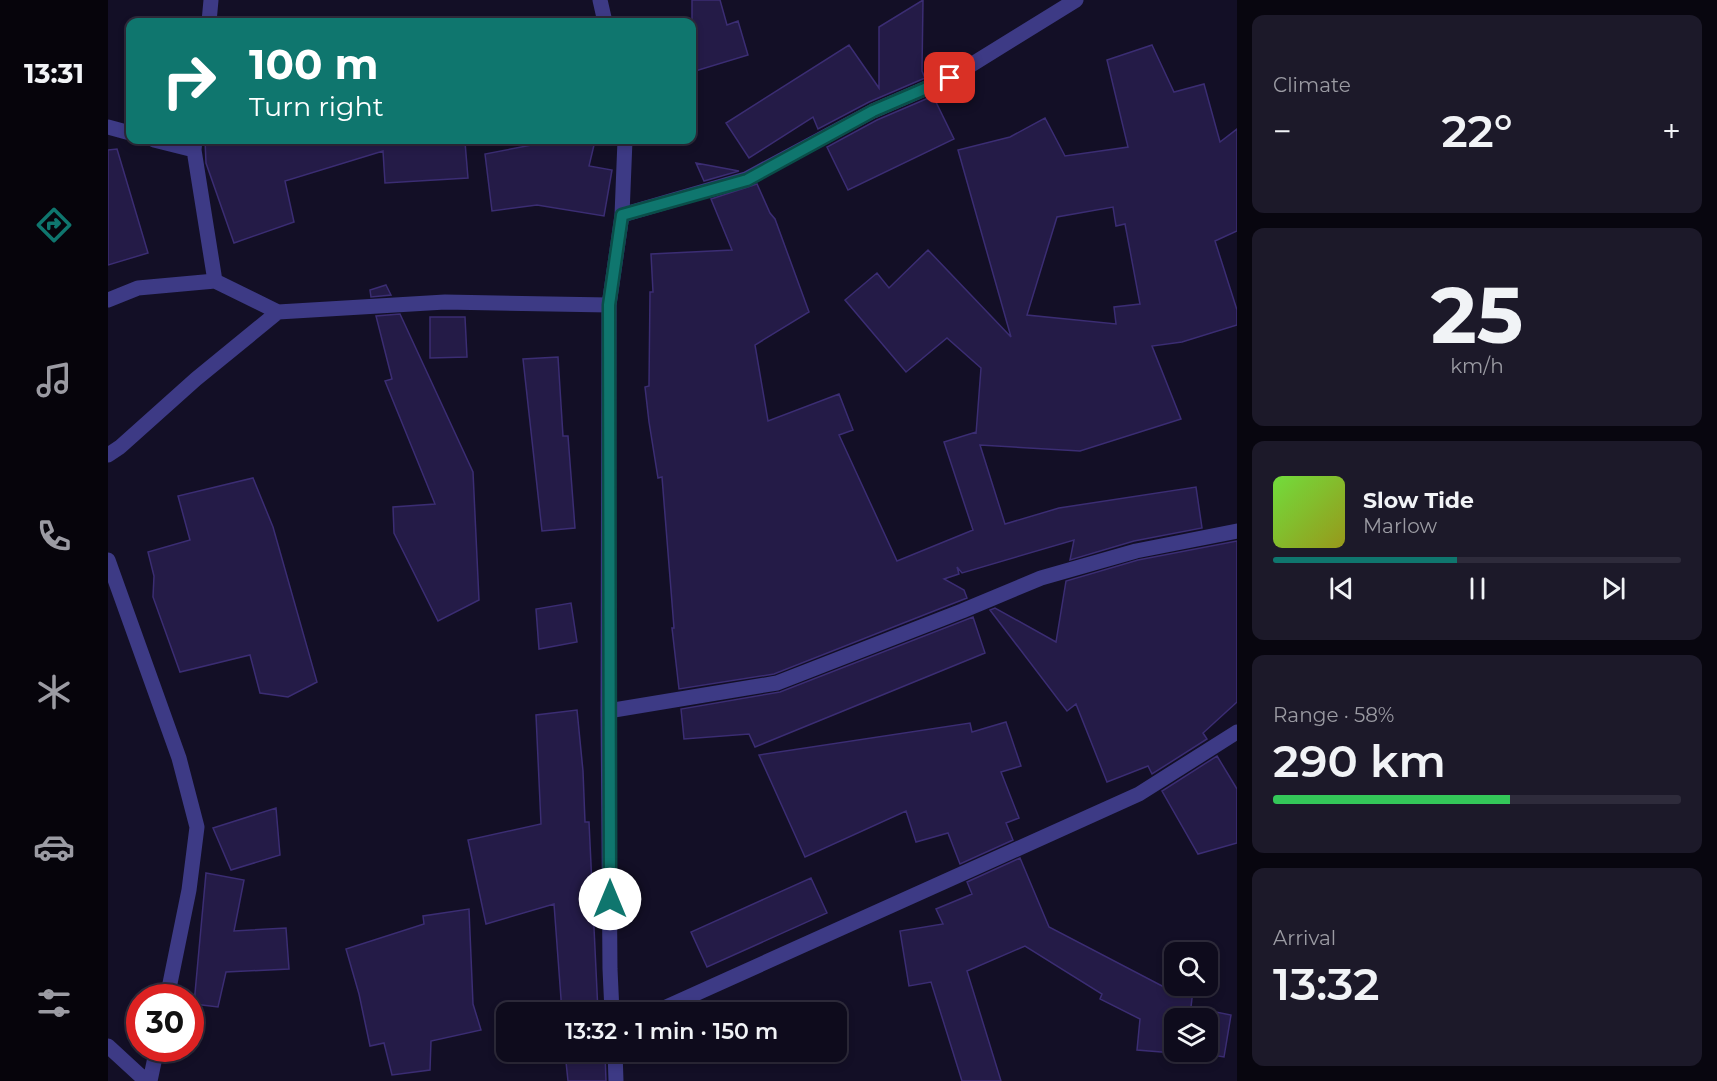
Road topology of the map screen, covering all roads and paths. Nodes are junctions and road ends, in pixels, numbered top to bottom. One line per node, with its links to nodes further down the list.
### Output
1 (212, 0): 4 (street)
2 (600, 0): 5 (street)
3 (1076, 0): 10 (street)
4 (210, 18)
5 (605, 18)
6 (108, 127): 7 (street)
7 (126, 132)
8 (626, 144): 10 (street)
9 (194, 145): 11 (street)
10 (622, 215): 13 (street)
11 (216, 281): 12 (street); 14 (street)
12 (108, 300)
13 (609, 305): 14 (street); 18 (street)
14 (278, 312): 15 (street)
15 (108, 455)
16 (1237, 531): 18 (street)
17 (108, 560): 20 (street)
18 (608, 711): 21 (street)
19 (1237, 732): 22 (street)
20 (170, 984)
21 (612, 1002)
22 (677, 1002)
23 (108, 1046): 26 (street)
24 (153, 1062): 26 (street)
25 (615, 1062): 27 (street)
26 (148, 1081)
27 (616, 1081)

